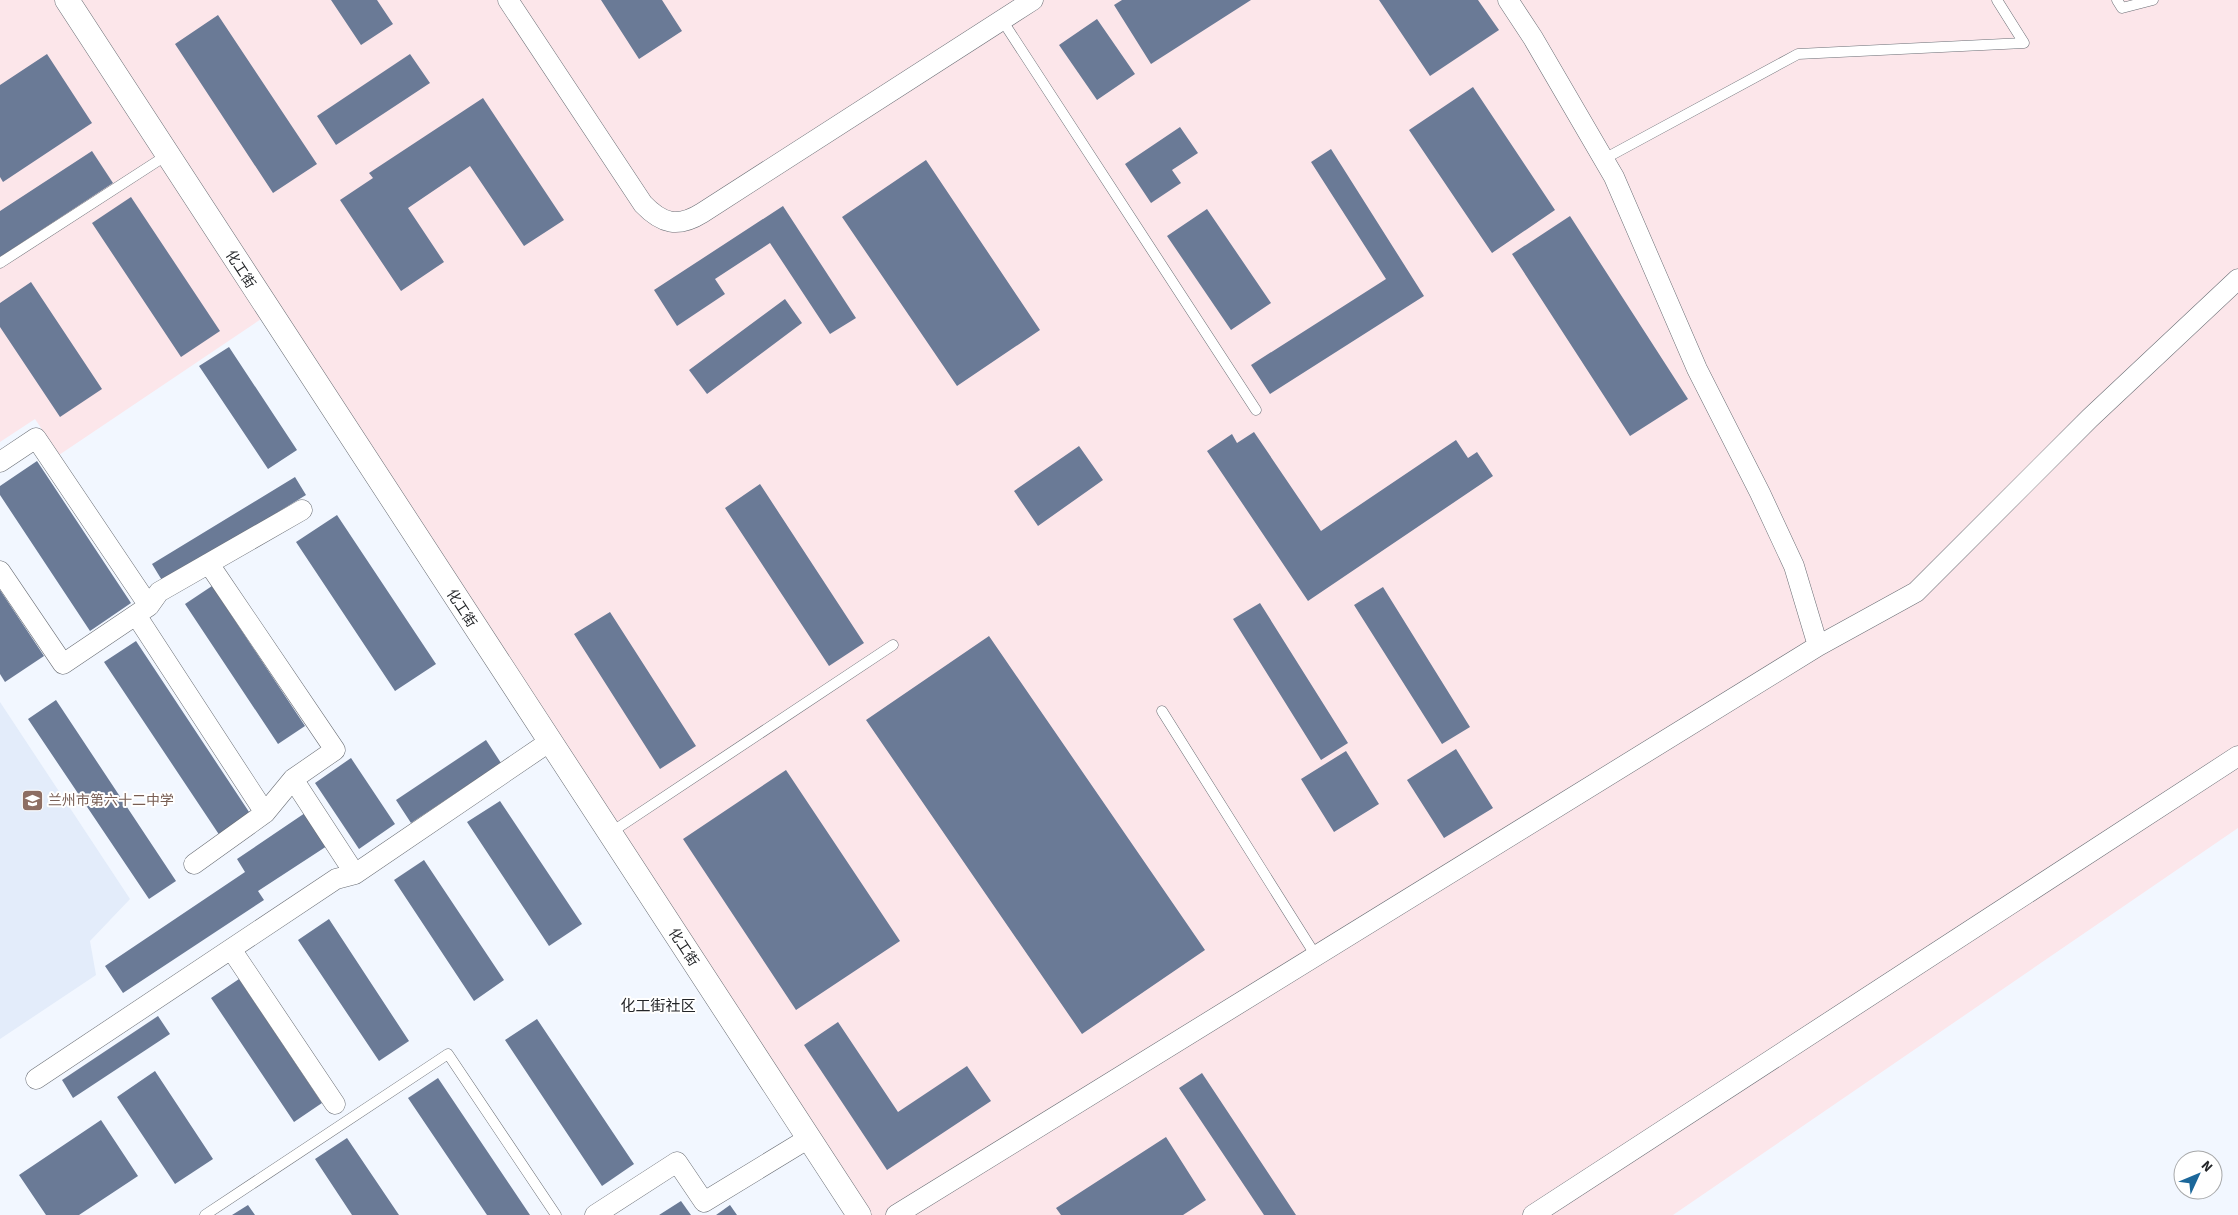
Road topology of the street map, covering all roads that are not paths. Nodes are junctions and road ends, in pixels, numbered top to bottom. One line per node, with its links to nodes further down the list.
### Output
1 (67, 0): 9 (street, 化工街)
2 (508, 0): 8 (street)
3 (1033, 0): 8 (street)
4 (1508, 0): 10 (street)
5 (1997, 0): 10 (lane)
6 (2117, 0): 7 (lane)
7 (2152, 0)
8 (1002, 20): 13 (lane)
9 (167, 155): 11 (lane); 22 (street, 化工街)
10 (1604, 159): 20 (street)
11 (0, 263)
12 (2238, 279): 20 (street)
13 (1256, 410)
14 (0, 462): 18 (street)
15 (302, 510): 16 (street)
16 (209, 564): 18 (street); 24 (street)
17 (0, 571): 18 (street)
18 (143, 611): 25 (street)
19 (893, 645): 26 (lane)
20 (1818, 646): 30 (street)
21 (1162, 711): 30 (lane)
22 (549, 742): 26 (street, 化工街); 28 (street)
23 (2238, 756): 39 (street)
24 (293, 779): 25 (street); 28 (street)
25 (265, 813): 27 (street)
26 (609, 834): 33 (street, 化工街)
27 (194, 864)
28 (355, 874): 29 (street)
29 (231, 949): 31 (street); 32 (street)
30 (1316, 956): 38 (street)
31 (36, 1078)
32 (335, 1104)
33 (809, 1138): 36 (street); 37 (street, 化工街)
34 (205, 1215): 35 (lane)
35 (556, 1215)
36 (596, 1215)
37 (859, 1215)
38 (896, 1215)
39 (1532, 1215)

